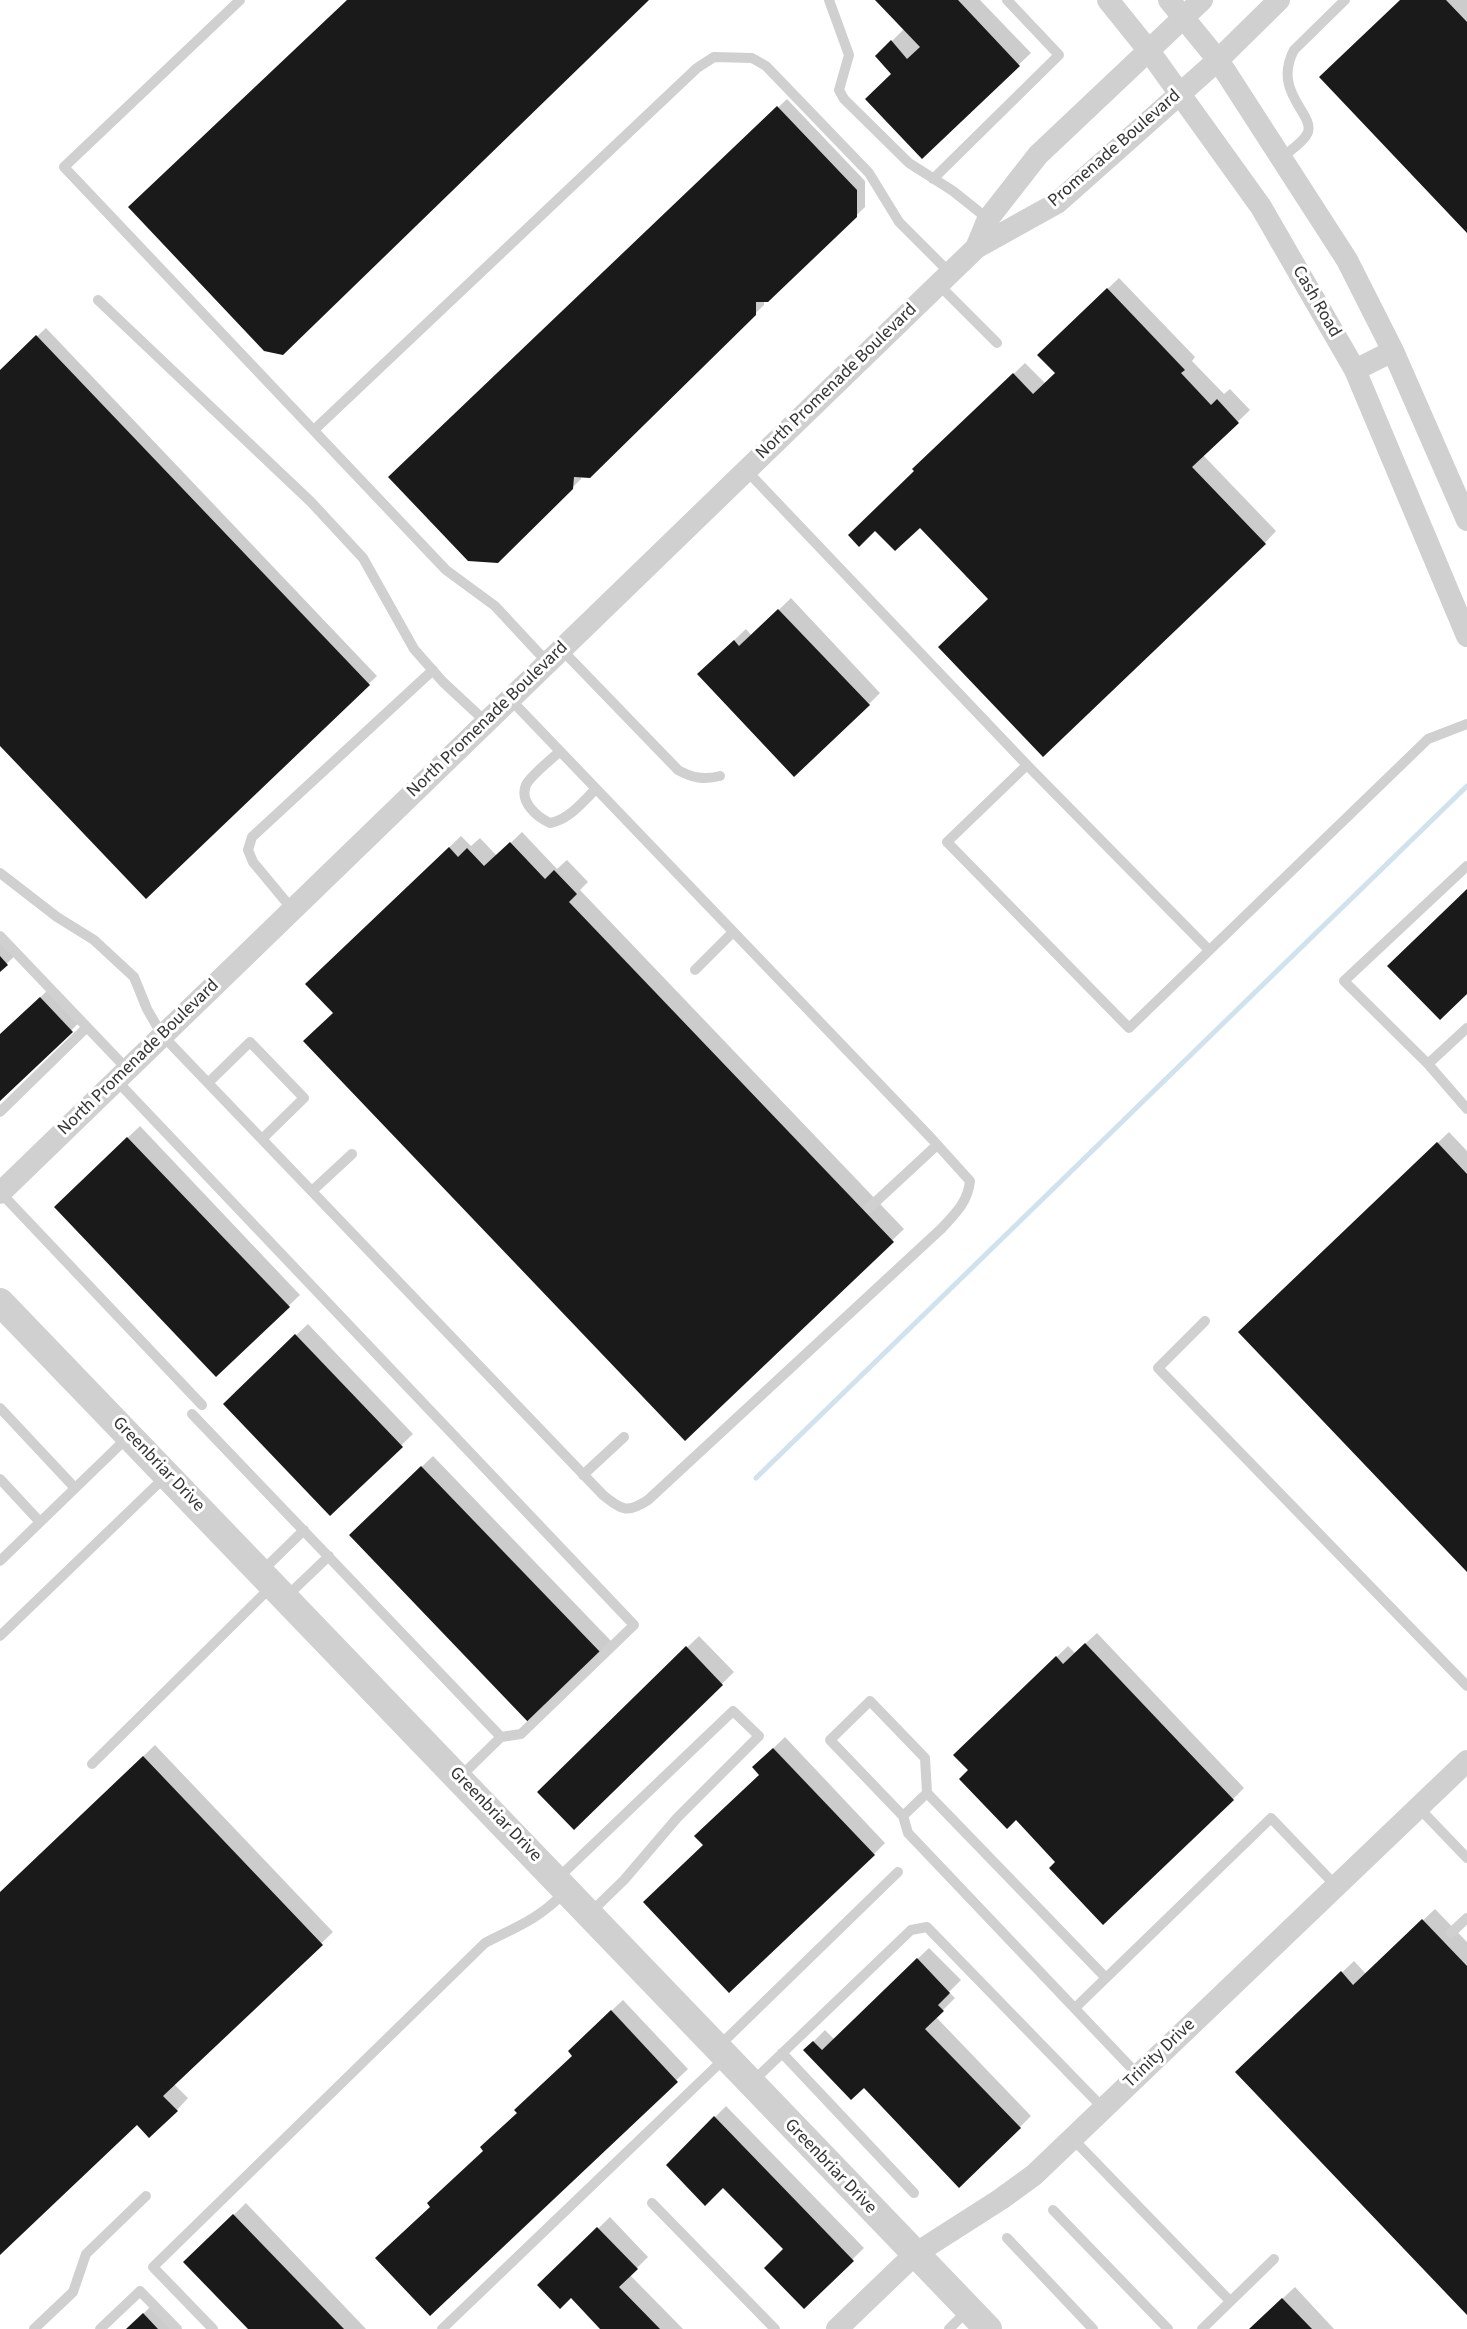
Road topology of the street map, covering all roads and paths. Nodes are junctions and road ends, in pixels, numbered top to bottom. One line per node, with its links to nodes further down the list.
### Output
1 (240, 0): 22 (lane)
2 (830, 0): 14 (lane)
3 (1007, 0): 14 (lane)
4 (1108, 0): 10 (street, Cash Road)
5 (1169, 0): 9 (street)
6 (1202, 0): 9 (street)
7 (1279, 0): 11 (street, Promenade Boulevard)
8 (1346, 0): 13 (lane)
9 (1185, 17): 10 (street); 11 (street)
10 (1149, 51): 12 (street, Cash Road); 15 (street)
11 (1218, 60): 12 (street, Promenade Boulevard); 13 (street)
12 (1180, 93): 16 (street, Promenade Boulevard); 21 (street, Cash Road)
13 (1282, 158): 20 (street)
14 (933, 179): 15 (lane)
15 (988, 219): 16 (street)
16 (976, 248): 17 (street, North Promenade Boulevard)
17 (944, 279): 19 (lane); 22 (lane); 23 (street, North Promenade Boulevard)
18 (98, 300): 27 (lane)
19 (998, 343)
20 (1393, 351): 21 (street); 24 (street)
21 (1355, 370): 25 (street, Cash Road)
22 (314, 430): 26 (lane)
23 (746, 470): 26 (street, North Promenade Boulevard); 32 (lane)
24 (1467, 520)
25 (1467, 636)
26 (554, 656): 28 (street, North Promenade Boulevard); 33 (lane)
27 (433, 670): 29 (lane); 37 (lane)
28 (510, 699): 29 (street, North Promenade Boulevard); 31 (lane)
29 (486, 722): 37 (street, North Promenade Boulevard)
30 (1467, 724): 40 (lane)
31 (560, 751): 34 (lane); 34 (lane)
32 (1027, 765): 40 (lane); 40 (lane)
33 (720, 776)
34 (596, 789): 38 (lane)
35 (1467, 866): 45 (lane)
36 (0, 873): 44 (lane)
37 (292, 909): 44 (street, North Promenade Boulevard)
38 (733, 932): 41 (lane); 51 (lane)
39 (0, 936): 42 (lane)
40 (1209, 950)
41 (695, 970)
42 (87, 1027): 46 (lane); 49 (lane)
43 (1467, 1028): 45 (lane)
44 (162, 1035): 46 (street, North Promenade Boulevard); 47 (lane)
45 (1428, 1064): 48 (lane)
46 (122, 1074): 54 (street, North Promenade Boulevard); 74 (lane)
47 (208, 1083): 50 (lane); 50 (lane)
48 (1467, 1109)
49 (0, 1112)
50 (262, 1139): 53 (lane)
51 (937, 1145): 55 (lane); 64 (lane)
52 (352, 1154): 53 (lane)
53 (312, 1191): 64 (lane)
54 (0, 1193): 58 (lane)
55 (869, 1208)
56 (0, 1302): 61 (street, Greenbriar Drive)
57 (1205, 1322): 73 (lane)
58 (202, 1405)
59 (0, 1408): 66 (lane)
60 (192, 1414): 68 (lane)
61 (129, 1436): 63 (street, Greenbriar Drive); 66 (lane)
62 (624, 1437): 64 (lane)
63 (167, 1475): 71 (street, Greenbriar Drive); 72 (lane)
64 (583, 1475)
65 (0, 1479): 67 (lane)
66 (75, 1488): 67 (lane)
67 (40, 1522): 70 (lane)
68 (304, 1530): 69 (lane); 71 (lane)
69 (329, 1556): 71 (lane); 74 (lane)
70 (1, 1558)
71 (274, 1584): 76 (lane); 77 (street, Greenbriar Drive)
72 (0, 1636)
73 (1467, 1686)
74 (501, 1737): 77 (lane)
75 (1467, 1761): 79 (street, Trinity Drive)
76 (92, 1764)
77 (459, 1778): 83 (street, Greenbriar Drive)
78 (927, 1793): 80 (lane); 80 (lane); 88 (lane)
79 (1418, 1807): 81 (lane); 84 (street, Trinity Drive)
80 (903, 1816): 89 (lane)
81 (1467, 1858)
82 (898, 1872): 90 (lane)
83 (562, 1885): 85 (street, Greenbriar Drive); 85 (lane); 108 (lane)
84 (1336, 1886): 88 (lane); 92 (street, Trinity Drive)
85 (589, 1914): 90 (street, Greenbriar Drive)
86 (1467, 1918): 87 (lane)
87 (1451, 1933)
88 (1106, 1978): 89 (lane)
89 (1075, 2008): 92 (lane)
90 (721, 2053): 93 (street, Greenbriar Drive); 109 (lane)
91 (782, 2053): 93 (lane); 94 (lane); 96 (lane)
92 (1138, 2075): 94 (street, Trinity Drive)
93 (750, 2084): 101 (street, Greenbriar Drive)
94 (1103, 2108): 95 (street, Trinity Drive)
95 (1072, 2138): 101 (street, Trinity Drive); 103 (lane)
96 (914, 2193)
97 (146, 2196): 105 (lane)
98 (652, 2203): 110 (lane)
99 (1053, 2210): 114 (lane)
100 (1007, 2238): 113 (lane)
101 (915, 2254): 104 (street, Greenbriar Drive); 111 (street, Trinity Drive)
102 (1274, 2259): 103 (lane)
103 (1230, 2301): 115 (lane)
104 (979, 2319): 112 (lane)
105 (34, 2329)
106 (100, 2329): 107 (lane)
107 (177, 2329)
108 (213, 2329)
109 (442, 2329)
110 (775, 2329)
111 (837, 2329)
112 (949, 2329)
113 (1094, 2329)
114 (1168, 2329)
115 (1202, 2329)

